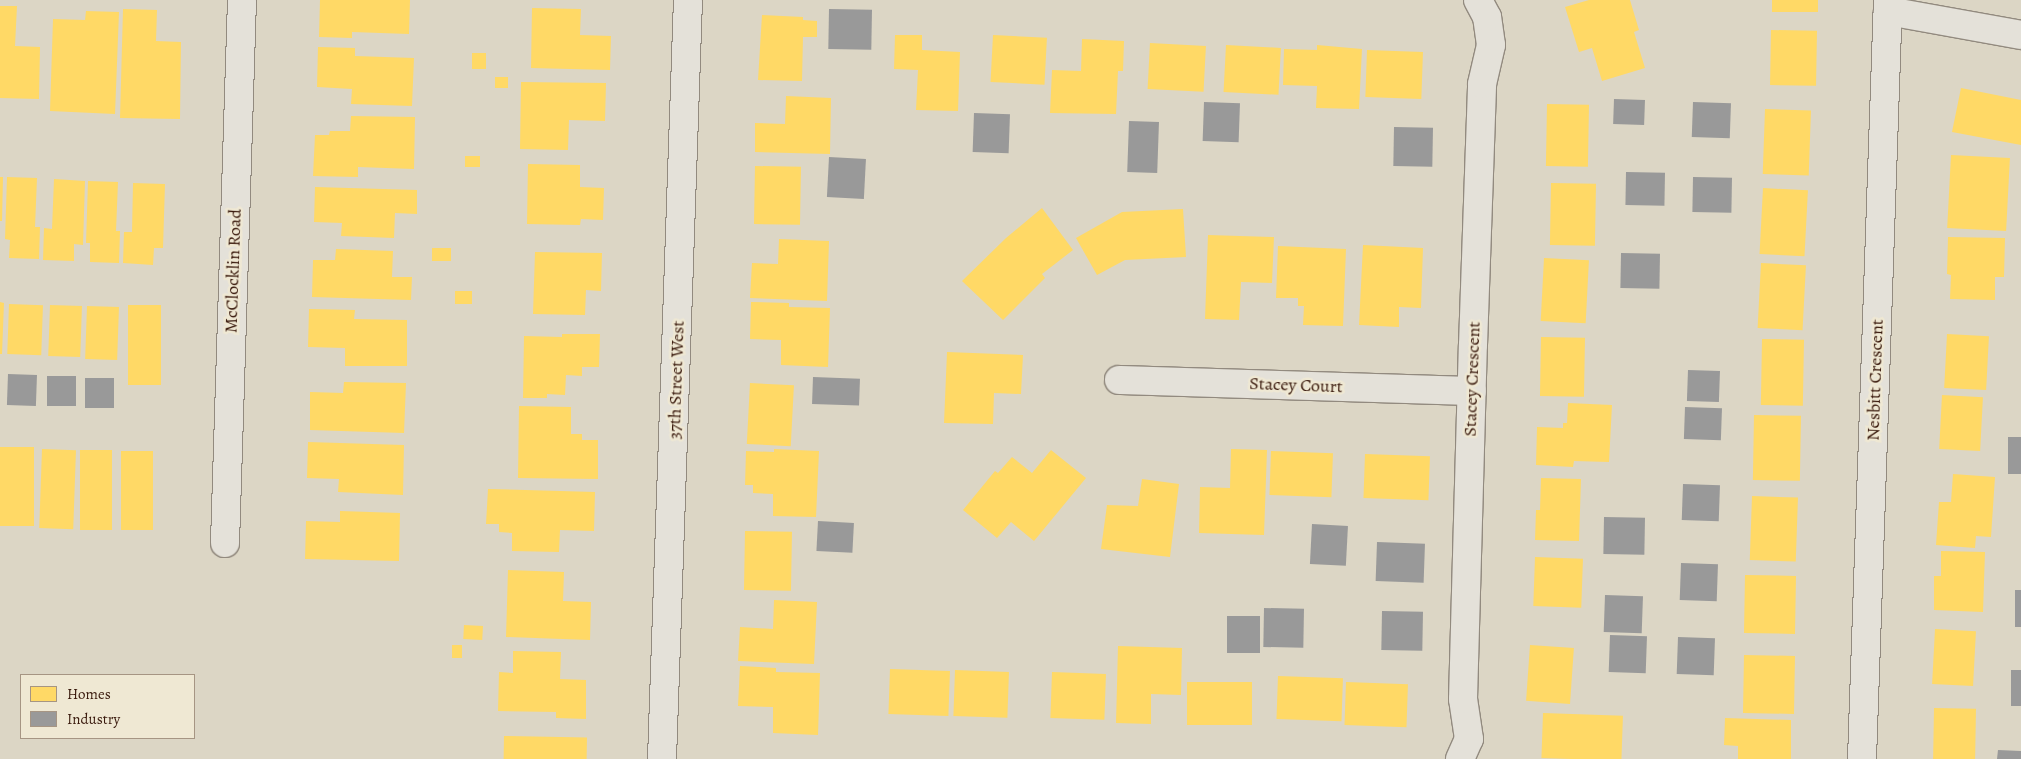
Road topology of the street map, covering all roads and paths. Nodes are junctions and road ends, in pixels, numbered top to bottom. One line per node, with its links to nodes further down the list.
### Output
1 (242, 0): 8 (street, McClocklin Road)
2 (688, 0): 9 (street, 37th Street West)
3 (1478, 0): 7 (street, Stacey Crescent)
4 (1888, 6): 5 (street); 11 (street, Nesbitt Crescent)
5 (2021, 35)
6 (1119, 380): 7 (street, Stacey Court)
7 (1472, 390): 10 (street, Stacey Crescent)
8 (225, 543)
9 (662, 759)
10 (1460, 759)
11 (1862, 759)

